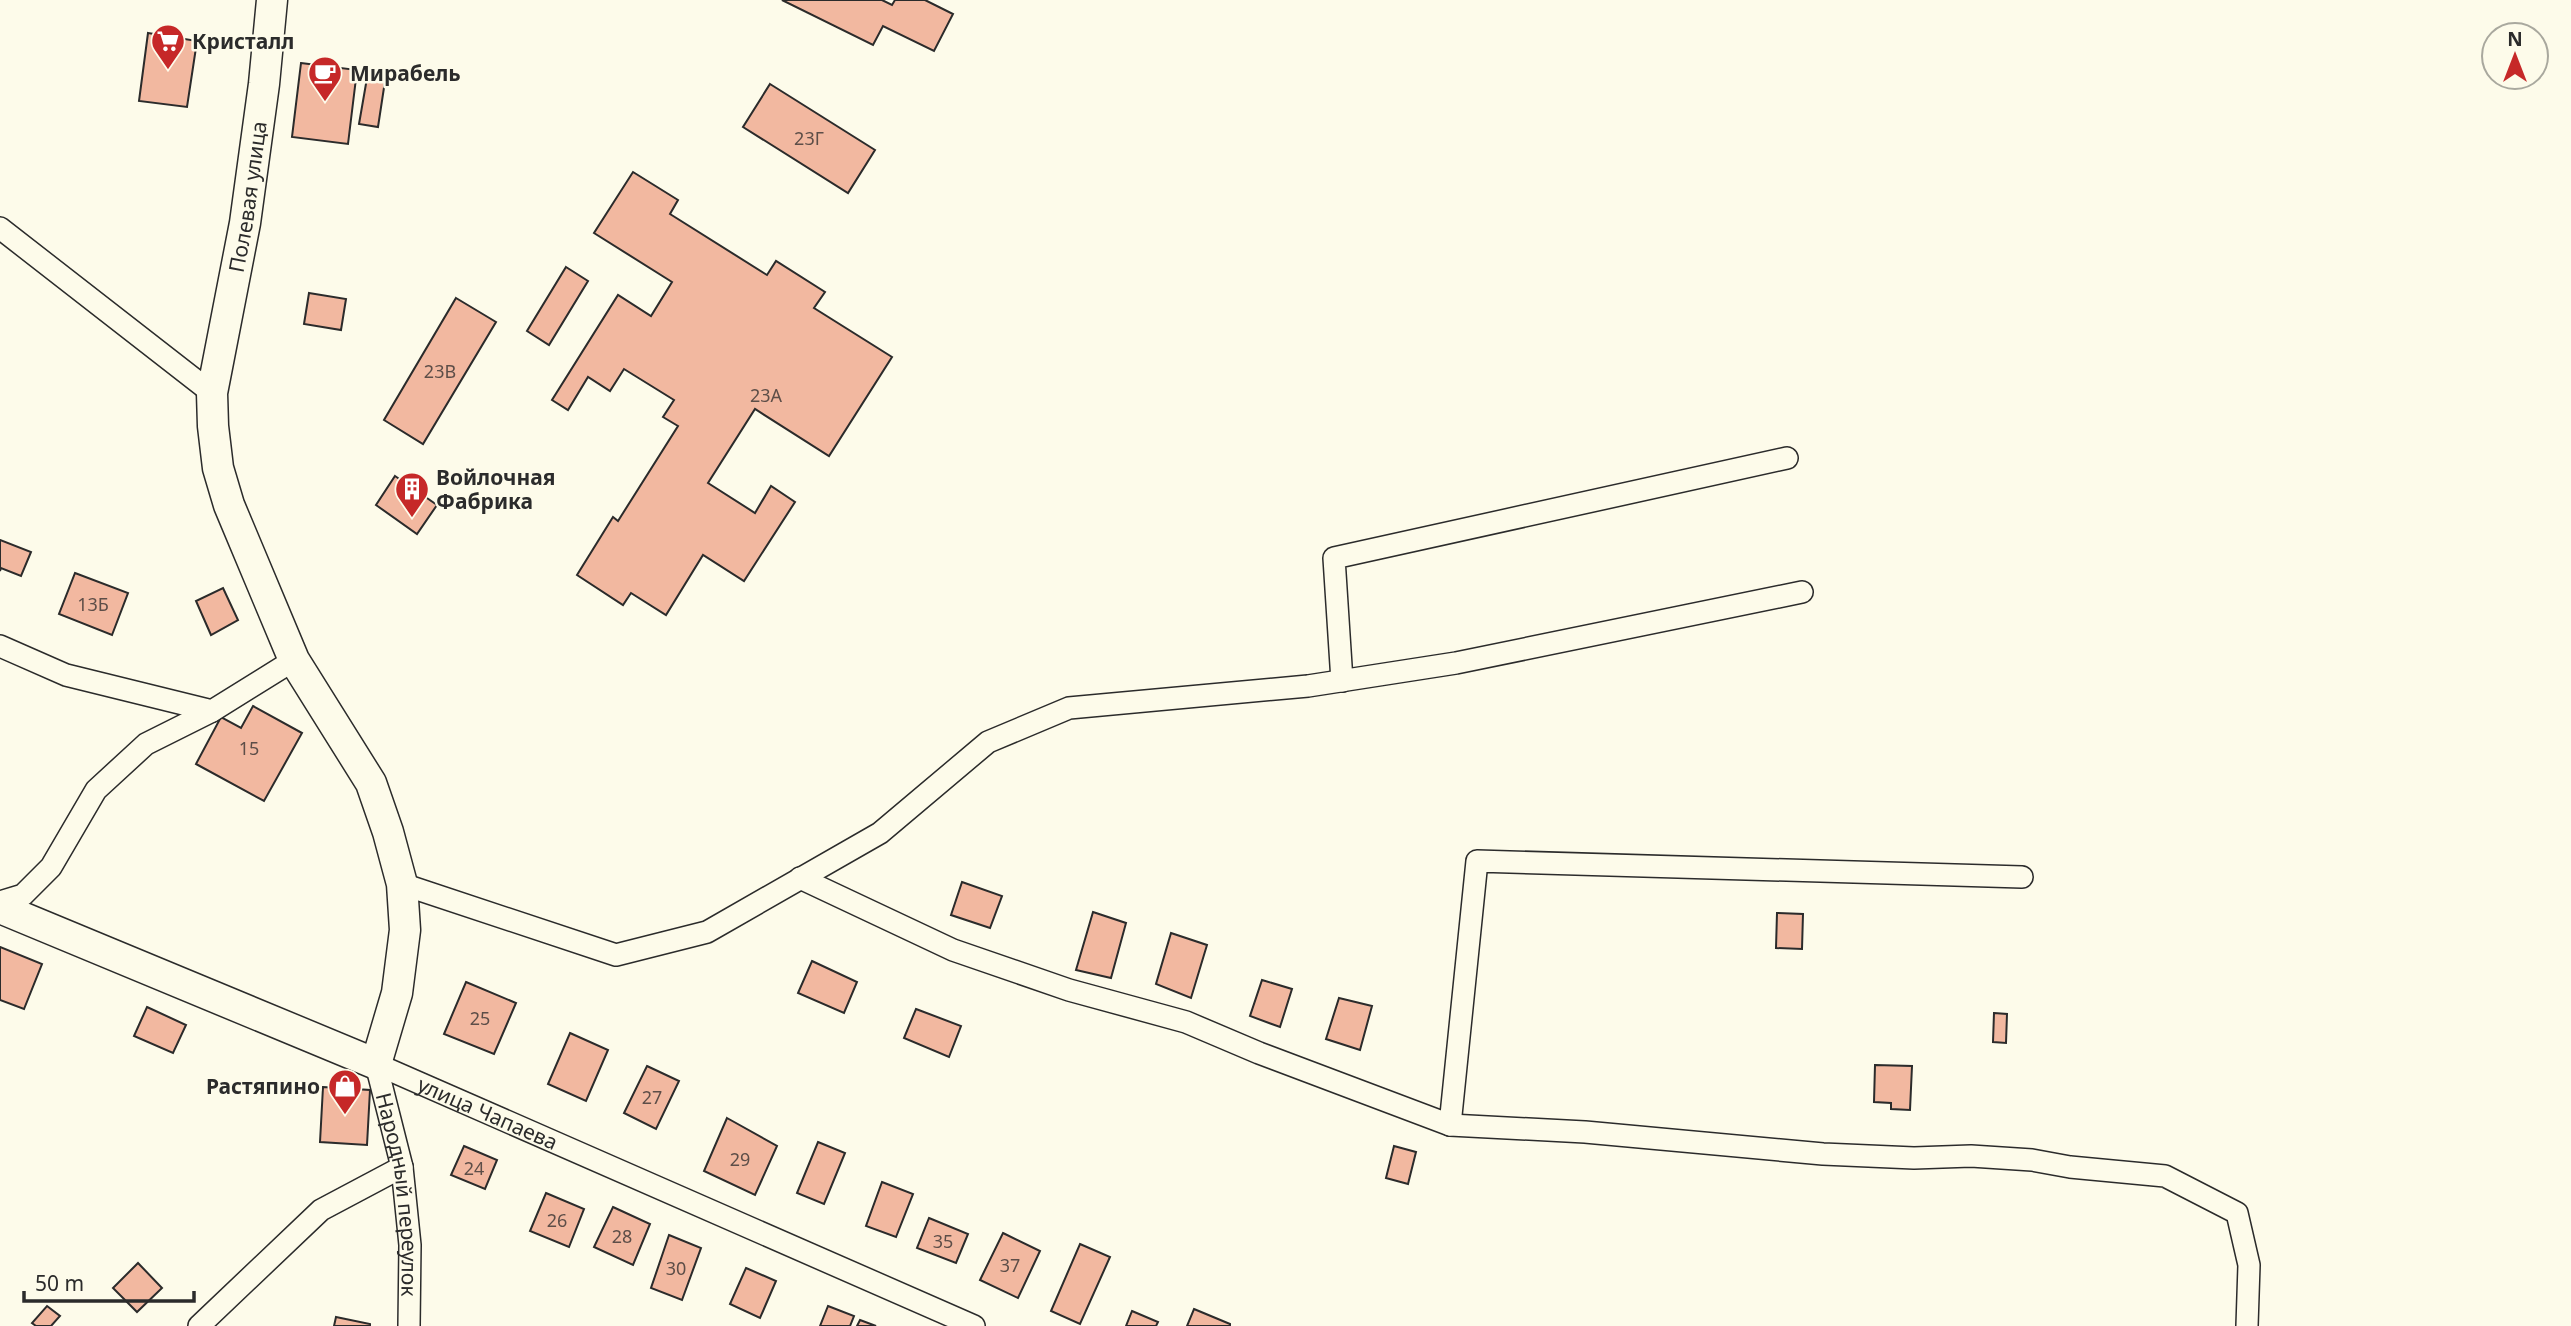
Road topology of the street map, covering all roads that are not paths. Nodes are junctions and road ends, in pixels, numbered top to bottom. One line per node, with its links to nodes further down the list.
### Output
1 (272, 0): 3 (street, Полевая улица)
2 (0, 228): 3 (street)
3 (212, 393): 7 (street, Полевая улица)
4 (1787, 458): 8 (street)
5 (1802, 592): 8 (street)
6 (0, 646): 9 (street)
7 (294, 660): 9 (street); 12 (street, Полевая улица)
8 (1342, 681): 11 (street)
9 (212, 711): 13 (street)
10 (2022, 877): 16 (street)
11 (800, 878): 12 (street); 16 (street)
12 (402, 884): 15 (street, Полевая улица)
13 (0, 902)
14 (0, 908): 15 (street, улица Чапаева)
15 (376, 1064): 17 (street, Народный переулок); 20 (street, улица Чапаева)
16 (1450, 1125): 21 (street)
17 (402, 1167): 18 (street); 19 (street, Народный переулок)
18 (199, 1326)
19 (409, 1326)
20 (974, 1326)
21 (2247, 1326)

